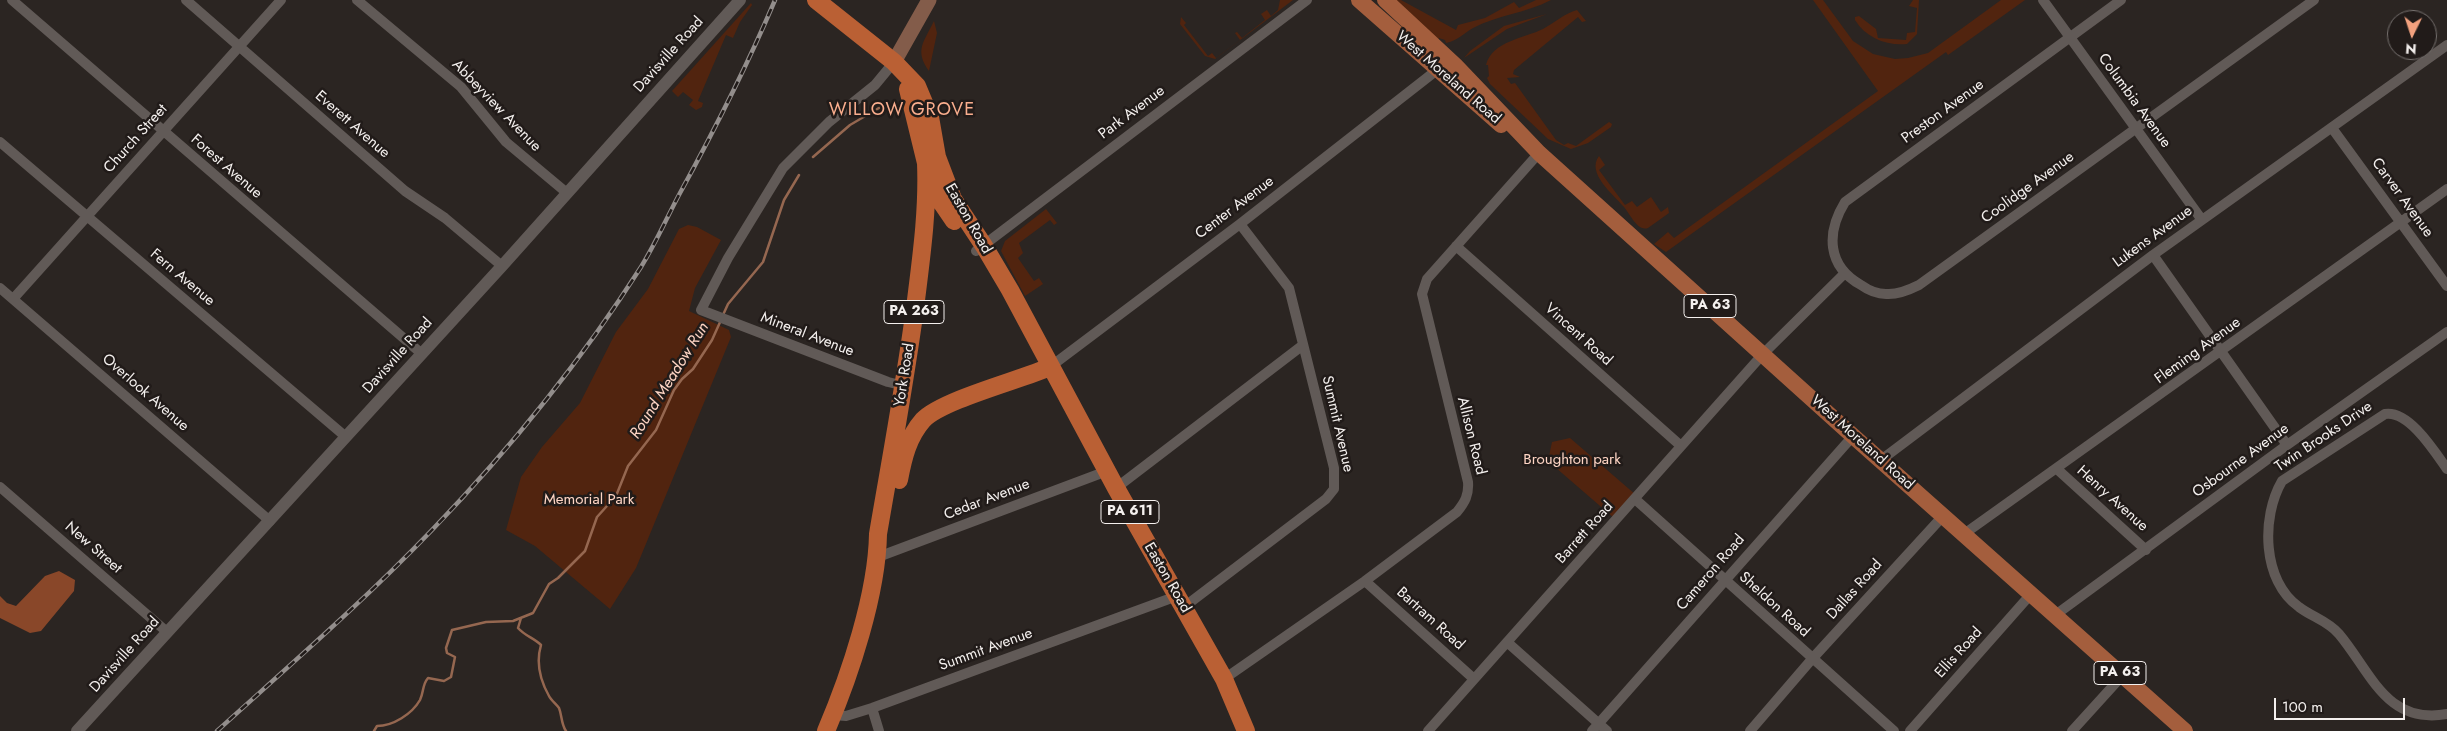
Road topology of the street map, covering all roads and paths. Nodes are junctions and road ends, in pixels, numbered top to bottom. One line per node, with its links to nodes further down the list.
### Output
1 (12, 0): 21 (street, Forest Avenue)
2 (186, 0): 16 (street, Everett Avenue)
3 (281, 0): 16 (street, Church Street)
4 (357, 0): 26 (street, Abbeyview Avenue)
5 (740, 0): 26 (street, Davisville Road)
6 (816, 0): 17 (highway, PA 611)
7 (929, 0): 17 (main road)
8 (1307, 0): 32 (street, Park Avenue)
9 (1359, 0): 18 (main road, West Moreland Road / PA 63)
10 (1385, 0): 23 (main road, West Moreland Road / PA 63)
11 (2042, 0): 14 (street, Columbia Avenue)
12 (2122, 0): 14 (street, Preston Avenue)
13 (2314, 0): 19 (street, Coolidge Avenue)
14 (2069, 38): 19 (street, Columbia Avenue); 35 (street, Preston Avenue)
15 (2447, 45): 20 (street, Lukens Avenue)
16 (240, 47): 21 (street, Church Street); 34 (street, Everett Avenue)
17 (894, 62): 24 (highway, Easton Road / PA 611); 32 (highway, Easton Road / PA 611); 45 (street, Mineral Avenue)
18 (1438, 70): 23 (main road, West Moreland Road / PA 63); 30 (street, Center Avenue)
19 (2136, 128): 28 (street, Columbia Avenue); 35 (street, Coolidge Avenue)
20 (2332, 128): 28 (street, Lukens Avenue); 29 (street, Carver Avenue)
21 (162, 131): 27 (street, Church Street); 42 (street, Forest Avenue)
22 (0, 142): 27 (street, Fern Avenue)
23 (1539, 153): 31 (street, Allison Road); 43 (main road, West Moreland Road / PA 63)
24 (926, 163): 32 (highway, Easton Road / PA 611); 45 (highway, York Road / PA 263)
25 (2447, 189): 29 (street, Fleming Avenue)
26 (567, 193): 34 (street, Davisville Road)
27 (87, 216): 38 (street, Church Street); 47 (street, Fern Avenue)
28 (2202, 220): 33 (street, Lukens Avenue)
29 (2402, 222): 36 (street, Carver Avenue); 41 (street, Fleming Avenue)
30 (1240, 224): 40 (street, Summit Avenue); 44 (street, Center Avenue)
31 (1456, 246): 49 (street, Vincent Road); 63 (street, Allison Road)
32 (980, 248): 44 (highway, Easton Road / PA 611)
33 (2153, 255): 41 (street); 50 (street, Lukens Avenue)
34 (502, 266): 42 (street, Davisville Road)
35 (1844, 274): 43 (street)
36 (2447, 286)
37 (0, 288): 38 (street, Overlook Avenue)
38 (14, 299): 58 (street, Overlook Avenue)
39 (2447, 332): 48 (street, Osbourne Avenue)
40 (1303, 345): 55 (street); 65 (street, Summit Avenue)
41 (2222, 352): 48 (street); 51 (street, Fleming Avenue)
42 (422, 354): 47 (street, Davisville Road)
43 (1763, 354): 46 (main road, West Moreland Road / PA 63); 49 (street, Barrett Road)
44 (1050, 367): 53 (highway, Easton Road / PA 611); 61 (highway, York Road / PA 263)
45 (905, 386): 61 (highway, York Road / PA 263)
46 (1853, 436): 50 (main road, West Moreland Road / PA 63); 62 (street, Cameron Road)
47 (346, 437): 58 (street, Davisville Road)
48 (2288, 445): 60 (street, Osbourne Avenue)
49 (1681, 446): 56 (street, Barrett Road)
50 (1881, 460): 57 (main road, West Moreland Road / PA 63)
51 (2057, 469): 59 (street, Fleming Avenue); 60 (street, Henry Avenue)
52 (2447, 469): 74 (street, Twin Brooks Drive)
53 (1107, 471): 55 (highway, Easton Road / PA 611); 61 (street, Cedar Avenue)
54 (0, 487): 67 (street, New Street)
55 (1116, 488): 65 (highway, Easton Road / PA 611)
56 (1635, 499): 62 (street, Sheldon Road); 68 (street, Barrett Road)
57 (1943, 516): 59 (main road, West Moreland Road / PA 63); 69 (street, Dallas Road)
58 (270, 521): 67 (street, Davisville Road)
59 (1964, 534): 64 (main road, West Moreland Road / PA 63)
60 (2146, 550): 66 (street, Osbourne Avenue)
61 (878, 557): 75 (highway, York Road / PA 263)
62 (1724, 580): 69 (street, Sheldon Road); 76 (street, Cameron Road)
63 (1365, 581): 71 (street, Allison Road); 72 (street, Bartram Road)
64 (2031, 594): 66 (main road, West Moreland Road / PA 63); 84 (street, Ellis Road)
65 (1180, 601): 71 (highway, Easton Road / PA 611); 73 (street, Summit Avenue)
66 (2054, 616): 70 (main road, West Moreland Road / PA 63)
67 (167, 632): 77 (street, Davisville Road)
68 (1507, 642): 72 (street, Barrett Road); 76 (street)
69 (1812, 659): 82 (street, Dallas Road); 83 (street, Sheldon Road)
70 (2122, 676): 85 (street); 86 (main road, West Moreland Road / PA 63)
71 (1224, 679): 79 (highway, Easton Road / PA 611)
72 (1474, 679): 80 (street, Barrett Road)
73 (872, 708): 75 (street, Summit Avenue); 78 (street)
74 (2447, 714)
75 (829, 723)
76 (1596, 727): 81 (street)
77 (77, 731)
78 (879, 731)
79 (1246, 731)
80 (1428, 731)
81 (1607, 731)
82 (1750, 731)
83 (1894, 731)
84 (1910, 731)
85 (2072, 731)
86 (2185, 731)

